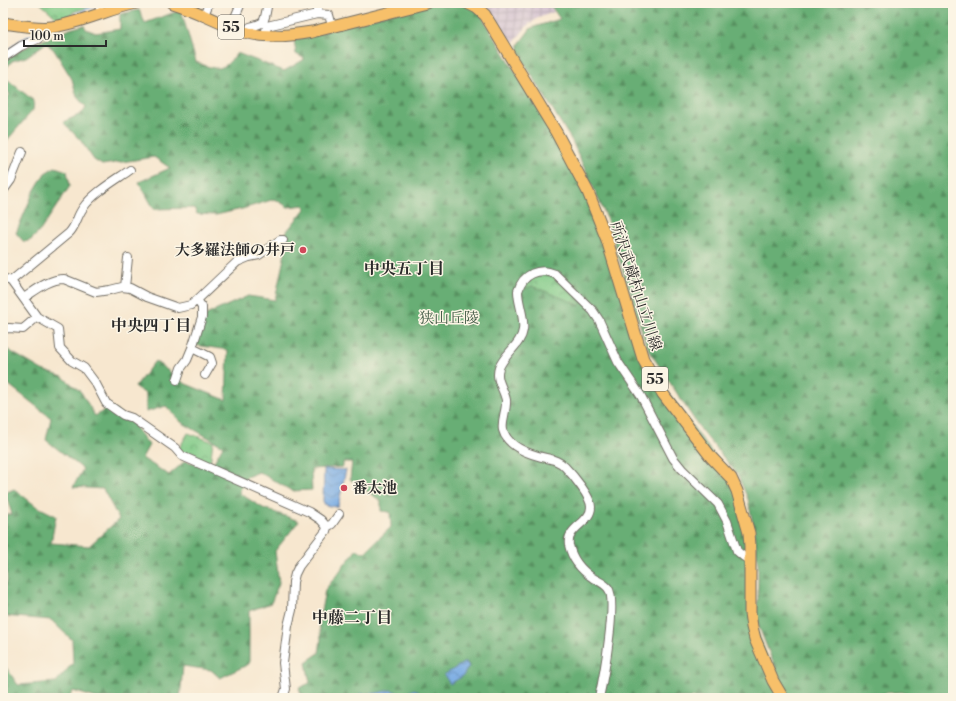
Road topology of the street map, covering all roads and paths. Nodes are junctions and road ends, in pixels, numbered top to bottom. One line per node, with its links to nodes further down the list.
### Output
1 (136, 3): 9 (main road)
2 (172, 3): 11 (main road, 55)
3 (209, 3): 11 (street)
4 (241, 3): 15 (street)
5 (317, 3): 10 (street)
6 (427, 3): 13 (main road, 55)
7 (467, 3): 35 (main road, 所沢武蔵村山立川線 / 55)
8 (267, 7): 16 (street)
9 (100, 8): 14 (main road)
10 (316, 14): 13 (street); 17 (street)
11 (204, 15): 15 (main road, 55)
12 (3, 23): 14 (main road)
13 (332, 26): 17 (main road, 55)
14 (46, 27): 18 (street)
15 (231, 27): 16 (main road, 55)
16 (249, 33): 17 (main road, 55)
17 (265, 35)
18 (3, 58)
19 (22, 152): 21 (street)
20 (130, 170): 24 (street)
21 (3, 191)
22 (283, 240): 27 (street)
23 (128, 258): 25 (street)
24 (7, 280): 26 (street)
25 (125, 288): 26 (street); 27 (street)
26 (24, 298): 28 (street)
27 (197, 300): 30 (street)
28 (36, 317): 29 (street); 34 (street)
29 (3, 329)
30 (192, 348): 31 (street); 32 (street)
31 (205, 375)
32 (177, 380)
33 (339, 514): 34 (street)
34 (327, 527): 36 (street)
35 (751, 559): 37 (street); 38 (main road, 所沢武蔵村山立川線 / 55)
36 (283, 698)
37 (599, 698)
38 (783, 698)

